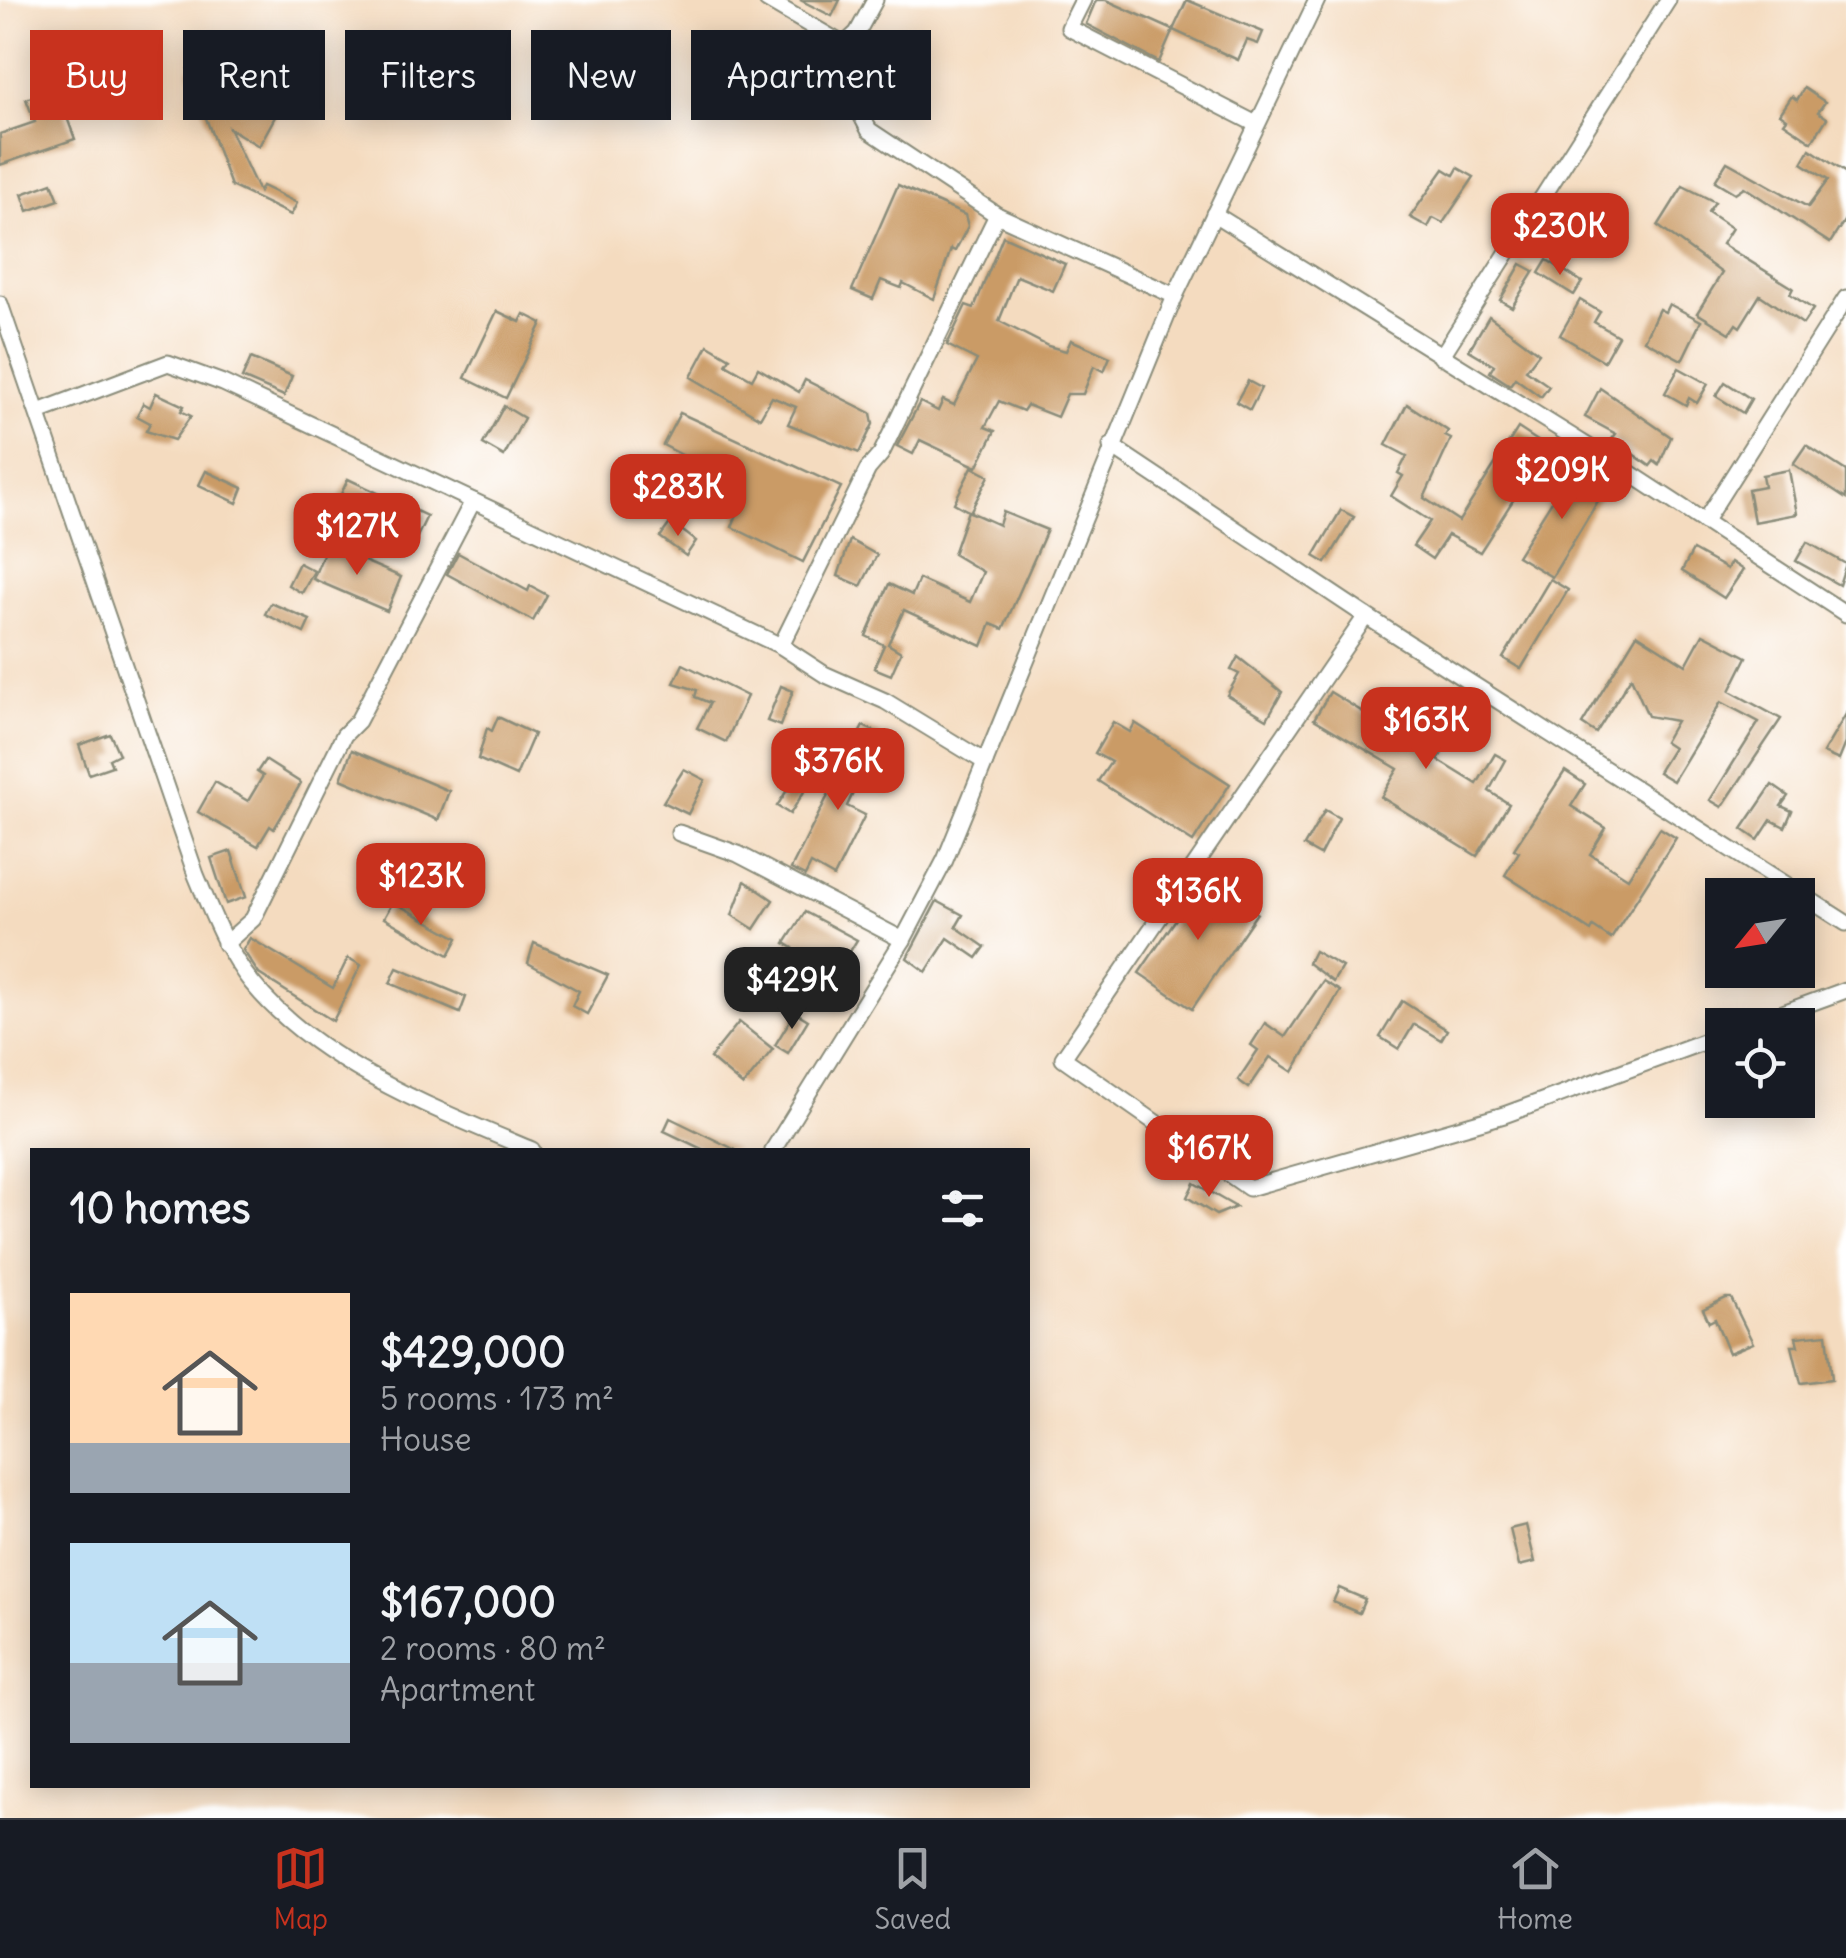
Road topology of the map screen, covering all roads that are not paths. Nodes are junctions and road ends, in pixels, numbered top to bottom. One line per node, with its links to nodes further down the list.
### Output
1 (767, 0): 6 (street)
2 (876, 0): 7 (street)
3 (1083, 0): 9 (street)
4 (1317, 0): 9 (street)
5 (1668, 0): 15 (street)
6 (820, 30)
7 (859, 30)
8 (865, 120): 11 (street)
9 (1256, 124): 10 (street)
10 (1214, 214): 12 (street); 15 (street)
11 (996, 215): 12 (street); 22 (street)
12 (1175, 296): 17 (street)
13 (1846, 298): 19 (street)
14 (0, 304): 16 (street)
15 (1441, 358): 19 (street)
16 (40, 411): 18 (street); 27 (street)
17 (1111, 446): 21 (street); 23 (street)
18 (473, 500): 22 (street); 27 (street)
19 (1704, 522): 20 (street)
20 (1846, 614)
21 (1366, 616): 25 (street); 30 (street)
22 (781, 646): 23 (street)
23 (985, 762): 26 (street)
24 (679, 833): 26 (street)
25 (1846, 923)
26 (903, 940): 32 (street)
27 (226, 944): 31 (street)
28 (1846, 990): 29 (street)
29 (1797, 1008)
30 (1705, 1041)
31 (528, 1148)
32 (774, 1148)

